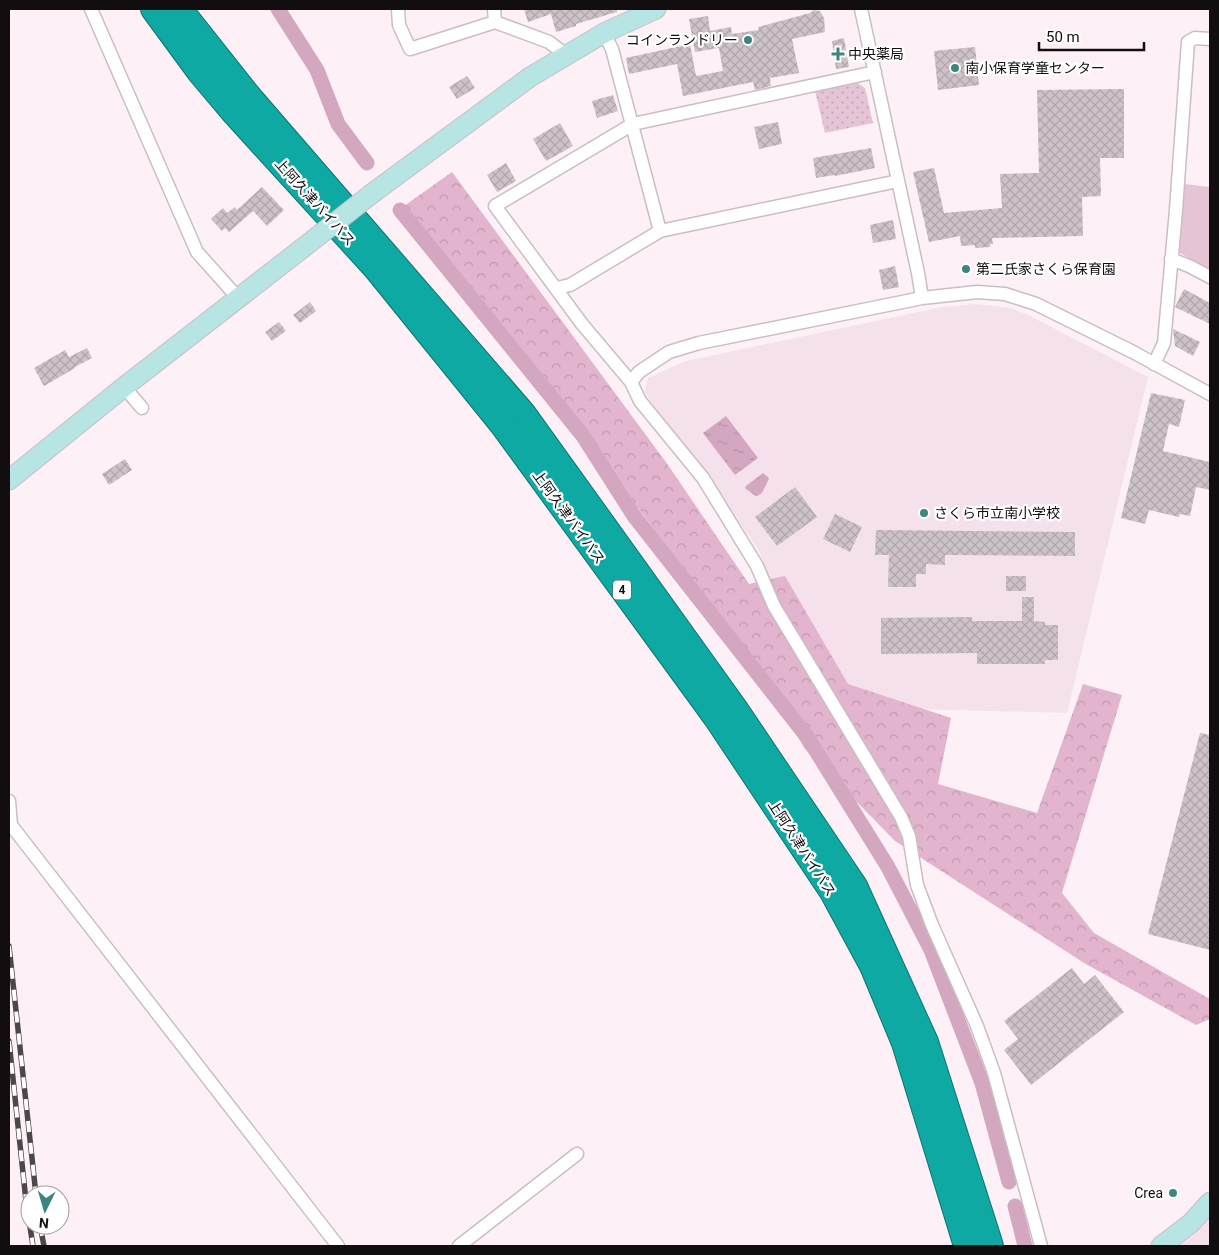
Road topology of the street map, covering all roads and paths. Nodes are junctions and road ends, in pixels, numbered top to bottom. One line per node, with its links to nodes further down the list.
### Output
1 (91, 9): 19 (street)
2 (152, 9): 32 (highway, 上阿久津バイパス / 4)
3 (180, 9): 33 (highway, 上阿久津バイパス / 4)
4 (398, 9): 8 (street)
5 (494, 9): 8 (street)
6 (656, 9): 9 (street)
7 (861, 9): 12 (street)
8 (495, 22): 11 (street)
9 (604, 34): 11 (street); 13 (street)
10 (1210, 39): 16 (street)
11 (566, 55): 19 (street, bridge)
12 (875, 72): 13 (street); 14 (street)
13 (633, 124): 15 (street); 18 (street)
14 (898, 181): 15 (street); 20 (street)
15 (660, 231): 18 (street)
16 (1171, 260): 17 (street); 21 (street)
17 (1210, 277)
18 (558, 288): 22 (street)
19 (239, 298): 23 (street)
20 (922, 298): 21 (street); 22 (street)
21 (1154, 364): 24 (street)
22 (631, 382): 34 (street)
23 (124, 387): 25 (street); 26 (street)
24 (1210, 394)
25 (142, 408)
26 (9, 480)
27 (9, 801): 30 (street)
28 (577, 1154): 31 (street)
29 (1210, 1202): 35 (street)
30 (338, 1246)
31 (458, 1246)
32 (966, 1246)
33 (991, 1246)
34 (1041, 1246)
35 (1161, 1246)

